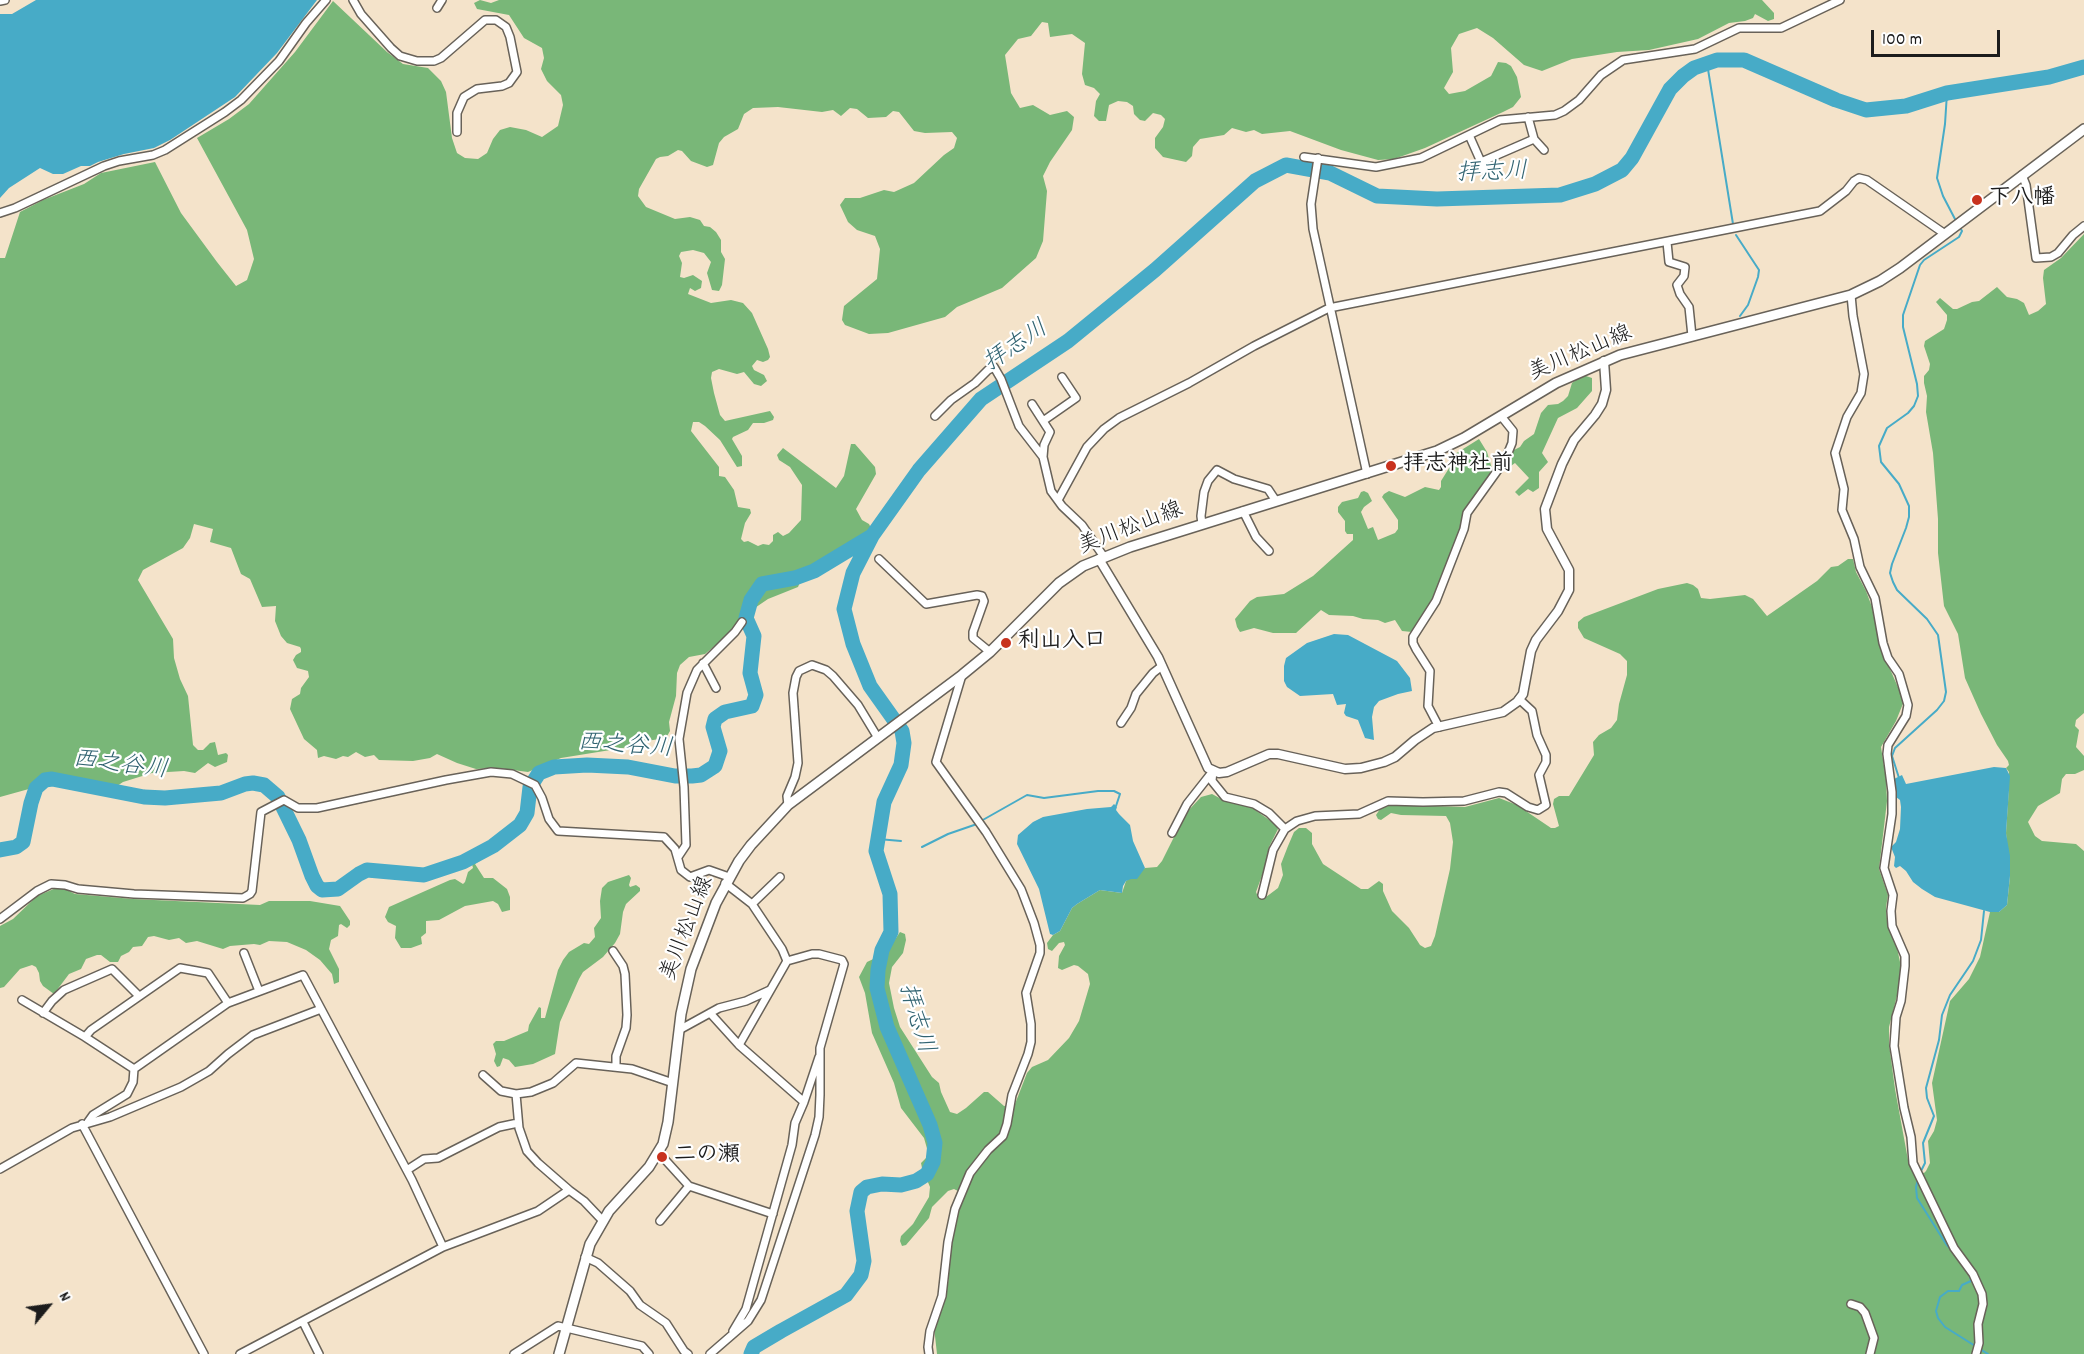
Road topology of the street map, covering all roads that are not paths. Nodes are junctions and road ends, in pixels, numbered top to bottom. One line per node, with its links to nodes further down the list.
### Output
1 (5, 0): 6 (street)
2 (326, 0): 19 (street)
3 (353, 0): 10 (street)
4 (442, 0): 7 (street)
5 (1840, 0): 8 (street)
6 (0, 1)
7 (436, 8)
8 (1528, 117): 11 (street); 12 (street)
9 (2084, 129): 18 (main road, 美川松山線)
10 (457, 132)
11 (1469, 135): 15 (street); 16 (street)
12 (1534, 139): 13 (street); 16 (street)
13 (1544, 150)
14 (1304, 157): 15 (street)
15 (1317, 159): 24 (street)
16 (1481, 162): 17 (street)
17 (1485, 171)
18 (2022, 175): 20 (street); 21 (main road, 美川松山線)
19 (0, 213)
20 (2084, 226)
21 (1945, 234): 22 (street); 23 (main road, 美川松山線)
22 (1667, 242): 24 (street); 25 (street)
23 (1851, 295): 25 (main road, 美川松山線); 108 (street)
24 (1329, 308): 33 (street); 34 (street)
25 (1692, 336): 26 (main road, 美川松山線)
26 (1604, 362): 30 (main road, 美川松山線); 47 (street)
27 (1074, 379): 31 (street)
28 (1032, 404): 31 (street)
29 (935, 416): 32 (street)
30 (1501, 416): 33 (main road, 美川松山線); 49 (street)
31 (1043, 421): 32 (street)
32 (1043, 457): 34 (street)
33 (1367, 474): 35 (main road, 美川松山線)
34 (1058, 500): 39 (street)
35 (1276, 501): 36 (main road, 美川松山線); 37 (street)
36 (1243, 510): 37 (main road, 美川松山線); 38 (street)
37 (1202, 524): 39 (main road, 美川松山線)
38 (1269, 551)
39 (1102, 558): 42 (main road, 美川松山線); 44 (street)
40 (879, 559): 42 (street)
41 (742, 622): 43 (street)
42 (990, 652): 45 (main road, 美川松山線)
43 (703, 663): 46 (street); 55 (street)
44 (1162, 666): 48 (street); 51 (street)
45 (962, 675): 50 (main road, 美川松山線); 106 (street)
46 (716, 688)
47 (1519, 699): 49 (street); 53 (street)
48 (1121, 723)
49 (1439, 727): 51 (street)
50 (878, 738): 52 (main road, 美川松山線); 52 (street)
51 (1213, 771): 53 (street); 54 (street)
52 (788, 805): 57 (main road, 美川松山線)
53 (1284, 829): 58 (street)
54 (1172, 833)
55 (678, 857): 57 (street); 60 (street)
56 (780, 878): 59 (street)
57 (727, 880): 59 (street); 72 (main road, 美川松山線)
58 (1262, 895)
59 (752, 904): 63 (street)
60 (0, 919)
61 (613, 951): 76 (street)
62 (243, 953): 65 (street)
63 (787, 961): 64 (street); 75 (street)
64 (770, 990): 70 (street); 74 (street)
65 (259, 992): 68 (street); 69 (street)
66 (139, 996): 68 (street); 71 (street); 73 (street)
67 (22, 1000): 71 (street)
68 (228, 1003): 77 (street)
69 (321, 1009): 82 (street); 86 (street)
70 (711, 1012): 72 (street); 74 (street)
71 (43, 1013): 73 (street)
72 (678, 1030): 79 (main road, 美川松山線)
73 (85, 1037): 77 (street)
74 (739, 1045): 81 (street)
75 (820, 1055): 81 (street); 97 (street)
76 (616, 1066): 79 (street); 80 (street)
77 (134, 1069): 82 (street)
78 (483, 1075): 80 (street)
79 (673, 1083): 84 (main road, 美川松山線)
80 (516, 1094): 83 (street)
81 (804, 1102): 89 (street)
82 (85, 1123): 85 (street); 98 (street)
83 (518, 1123): 86 (street); 88 (street)
84 (659, 1154): 87 (street); 90 (main road, 美川松山線)
85 (0, 1168)
86 (407, 1170): 92 (street)
87 (689, 1186): 89 (street); 91 (street)
88 (569, 1190): 90 (street); 92 (street)
89 (772, 1214): 97 (street)
90 (603, 1221): 93 (main road, 美川松山線)
91 (660, 1221)
92 (443, 1247): 95 (street)
93 (585, 1257): 96 (main road, 美川松山線); 104 (street)
94 (1851, 1304): 107 (street)
95 (303, 1322): 99 (street); 100 (street)
96 (565, 1328): 101 (street); 102 (main road, 美川松山線); 103 (street)
97 (728, 1338): 105 (street)
98 (204, 1354)
99 (240, 1354)
100 (319, 1354)
101 (514, 1354)
102 (559, 1354)
103 (649, 1354)
104 (688, 1354)
105 (710, 1354)
106 (929, 1354)
107 (1870, 1354)
108 (1976, 1354)

